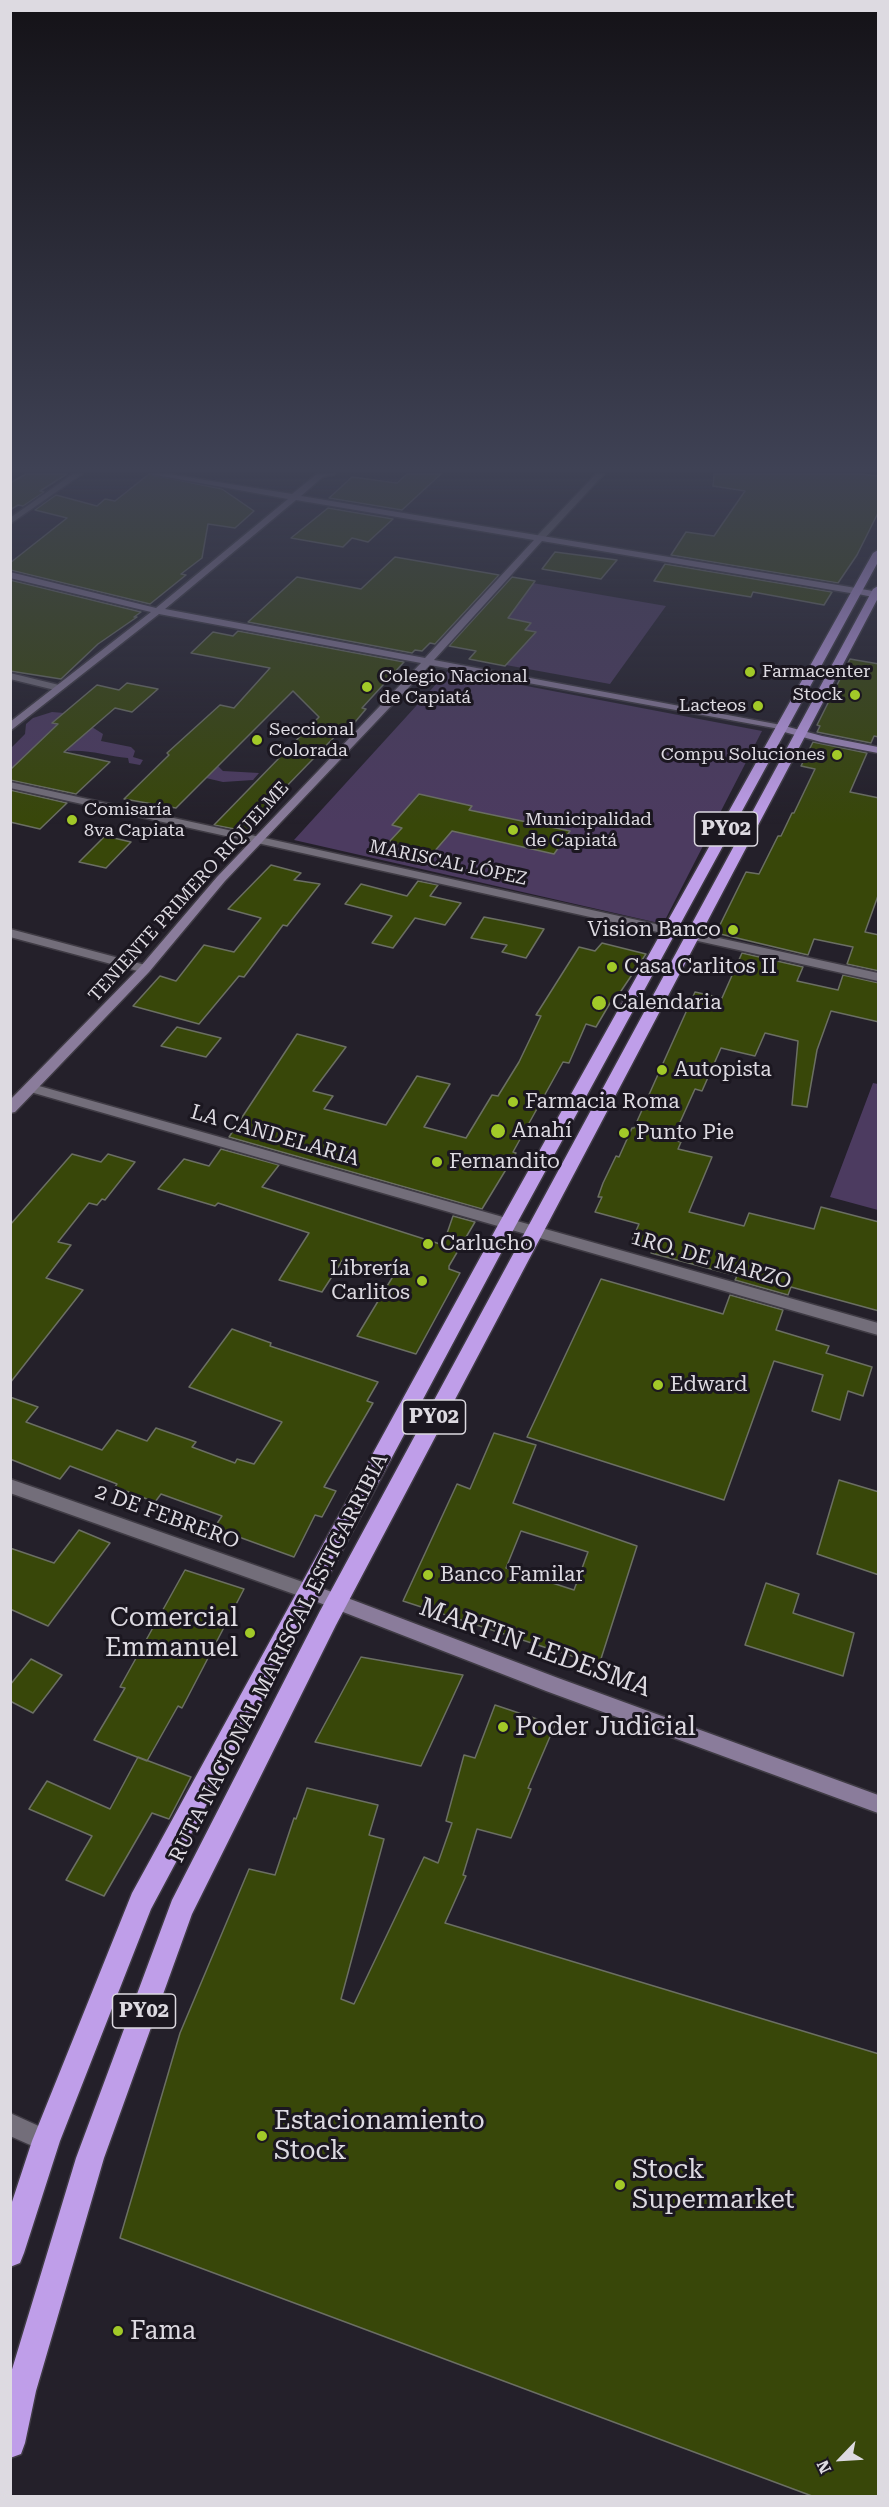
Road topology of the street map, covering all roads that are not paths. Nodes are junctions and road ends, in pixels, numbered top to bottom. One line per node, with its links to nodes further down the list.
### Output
1 (78, 591): 6 (street)
2 (183, 591): 6 (street)
3 (492, 591): 7 (street, TENIENTE PRIMERO RIQUELME)
4 (856, 591): 5 (main road); 11 (highway, RUTA NACIONAL MARISCAL ESTIGARRIBIA / PY02)
5 (878, 593): 12 (highway, RUTA NACIONAL MARISCAL ESTIGARRIBIA / PY02)
6 (159, 611): 7 (street); 9 (street)
7 (428, 661): 11 (street); 16 (street, TENIENTE PRIMERO RIQUELME)
8 (10, 676): 9 (street)
9 (59, 688): 10 (street)
10 (10, 728)
11 (781, 728): 12 (main road); 17 (highway, RUTA NACIONAL MARISCAL ESTIGARRIBIA / PY02)
12 (803, 732): 13 (main road); 14 (main road); 19 (highway, RUTA NACIONAL MARISCAL ESTIGARRIBIA / PY02)
13 (879, 744)
14 (879, 750)
15 (10, 785): 16 (street, MARISCAL LÓPEZ)
16 (259, 840): 17 (street, MARISCAL LÓPEZ); 20 (street, TENIENTE PRIMERO RIQUELME)
17 (671, 930): 19 (street, MARISCAL LÓPEZ); 24 (highway, RUTA NACIONAL MARISCAL ESTIGARRIBIA / PY02)
18 (10, 933): 20 (street)
19 (695, 935): 21 (street, MARISCAL LÓPEZ); 25 (highway, RUTA NACIONAL MARISCAL ESTIGARRIBIA / PY02)
20 (145, 969): 22 (street, TENIENTE PRIMERO RIQUELME)
21 (879, 977)
22 (32, 1088): 23 (street, TENIENTE PRIMERO RIQUELME); 24 (street, LA CANDELARIA)
23 (10, 1109)
24 (507, 1225): 25 (street, LA CANDELARIA); 28 (highway, RUTA NACIONAL MARISCAL ESTIGARRIBIA / PY02)
25 (533, 1232): 26 (street, 1RO. DE MARZO); 29 (highway, RUTA NACIONAL MARISCAL ESTIGARRIBIA / PY02)
26 (879, 1329)
27 (10, 1486): 28 (street, 2 DE FEBRERO)
28 (308, 1591): 29 (street, MARTIN LEDESMA); 32 (highway, RUTA NACIONAL MARISCAL ESTIGARRIBIA / PY02)
29 (336, 1602): 30 (street, MARTIN LEDESMA); 34 (highway, RUTA NACIONAL MARISCAL ESTIGARRIBIA / PY02)
30 (879, 1804)
31 (10, 2124): 32 (street)
32 (46, 2140): 33 (highway, RUTA NACIONAL MARISCAL ESTIGARRIBIA / PY02)
33 (10, 2253)
34 (10, 2442)

